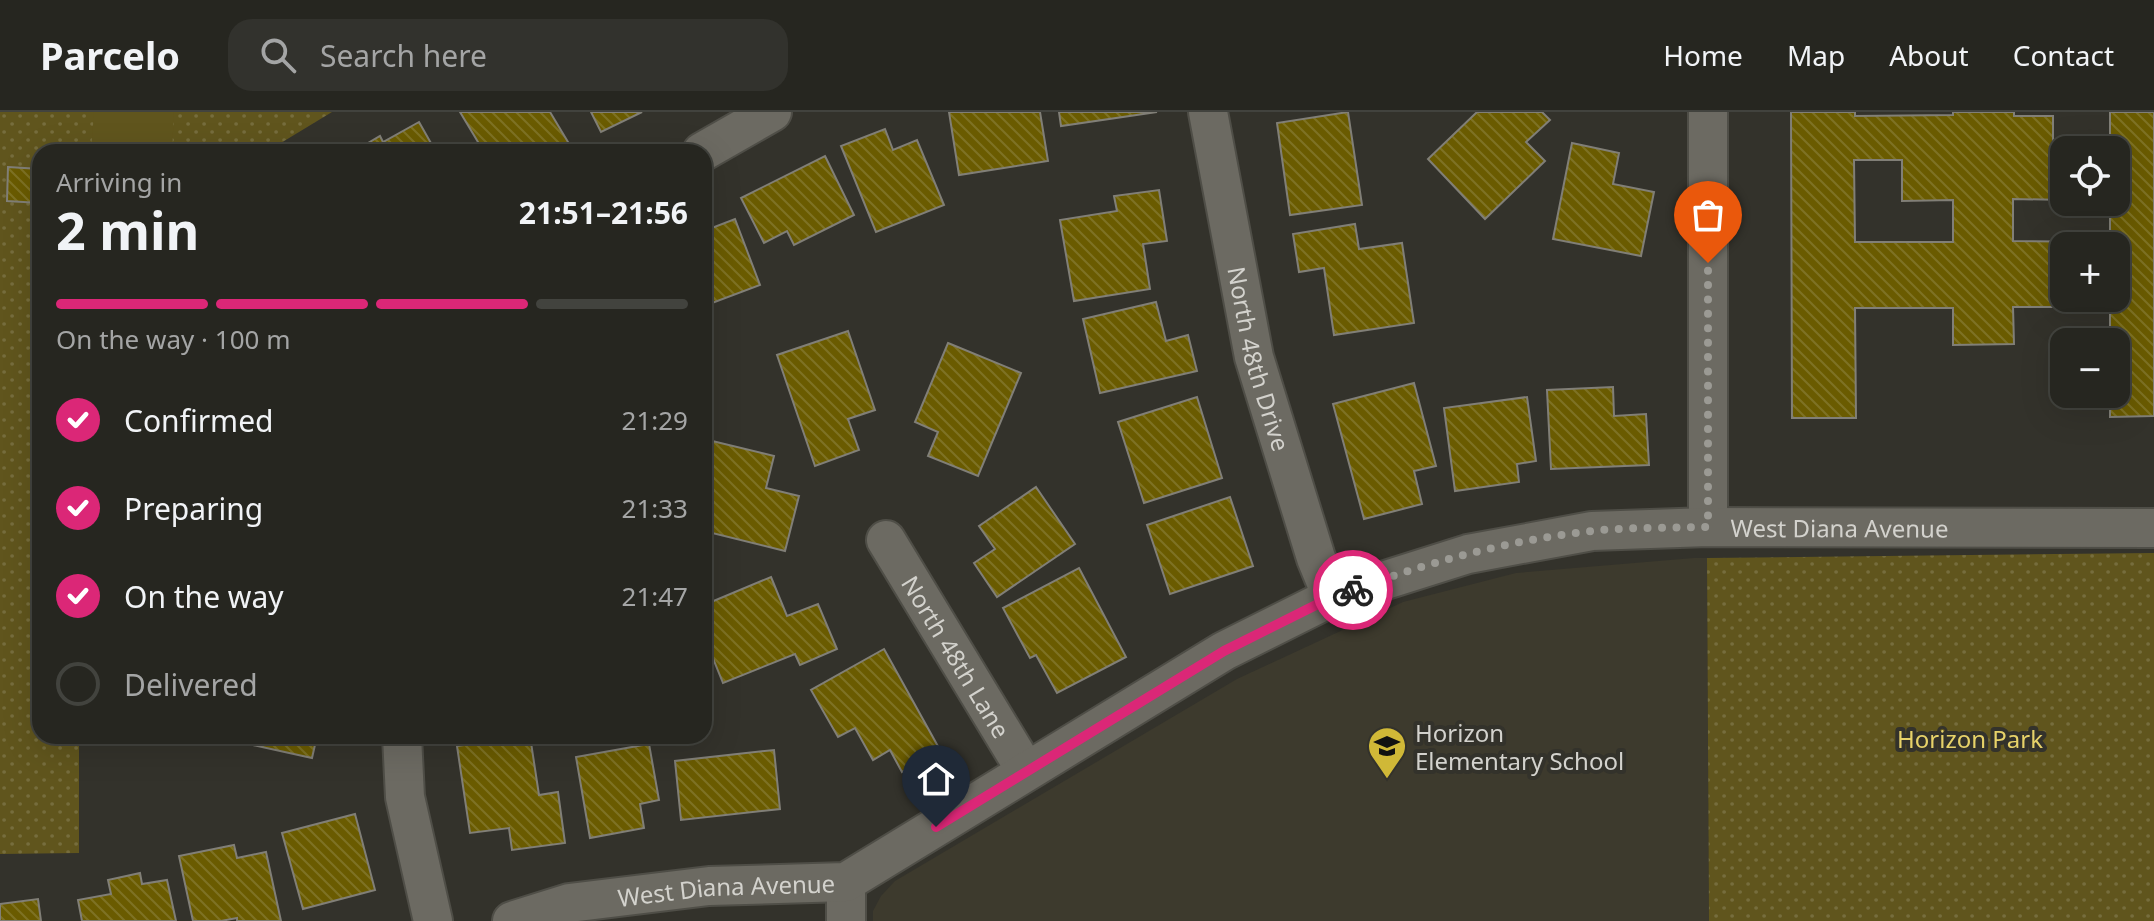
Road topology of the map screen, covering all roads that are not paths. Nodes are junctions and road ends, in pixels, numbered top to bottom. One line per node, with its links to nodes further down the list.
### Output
1 (772, 112): 4 (street)
2 (1208, 112): 8 (street, North 48th Drive)
3 (1708, 112): 5 (street)
4 (712, 146)
5 (1708, 527): 6 (street, West Diana Avenue); 8 (street, West Diana Avenue)
6 (2154, 528)
7 (886, 540): 10 (street, North 48th Lane)
8 (1332, 597): 10 (street, West Diana Avenue)
9 (402, 744): 12 (street)
10 (1026, 771): 11 (street, West Diana Avenue)
11 (846, 882): 13 (street, West Diana Avenue); 14 (street)
12 (433, 921)
13 (512, 921)
14 (846, 921)

